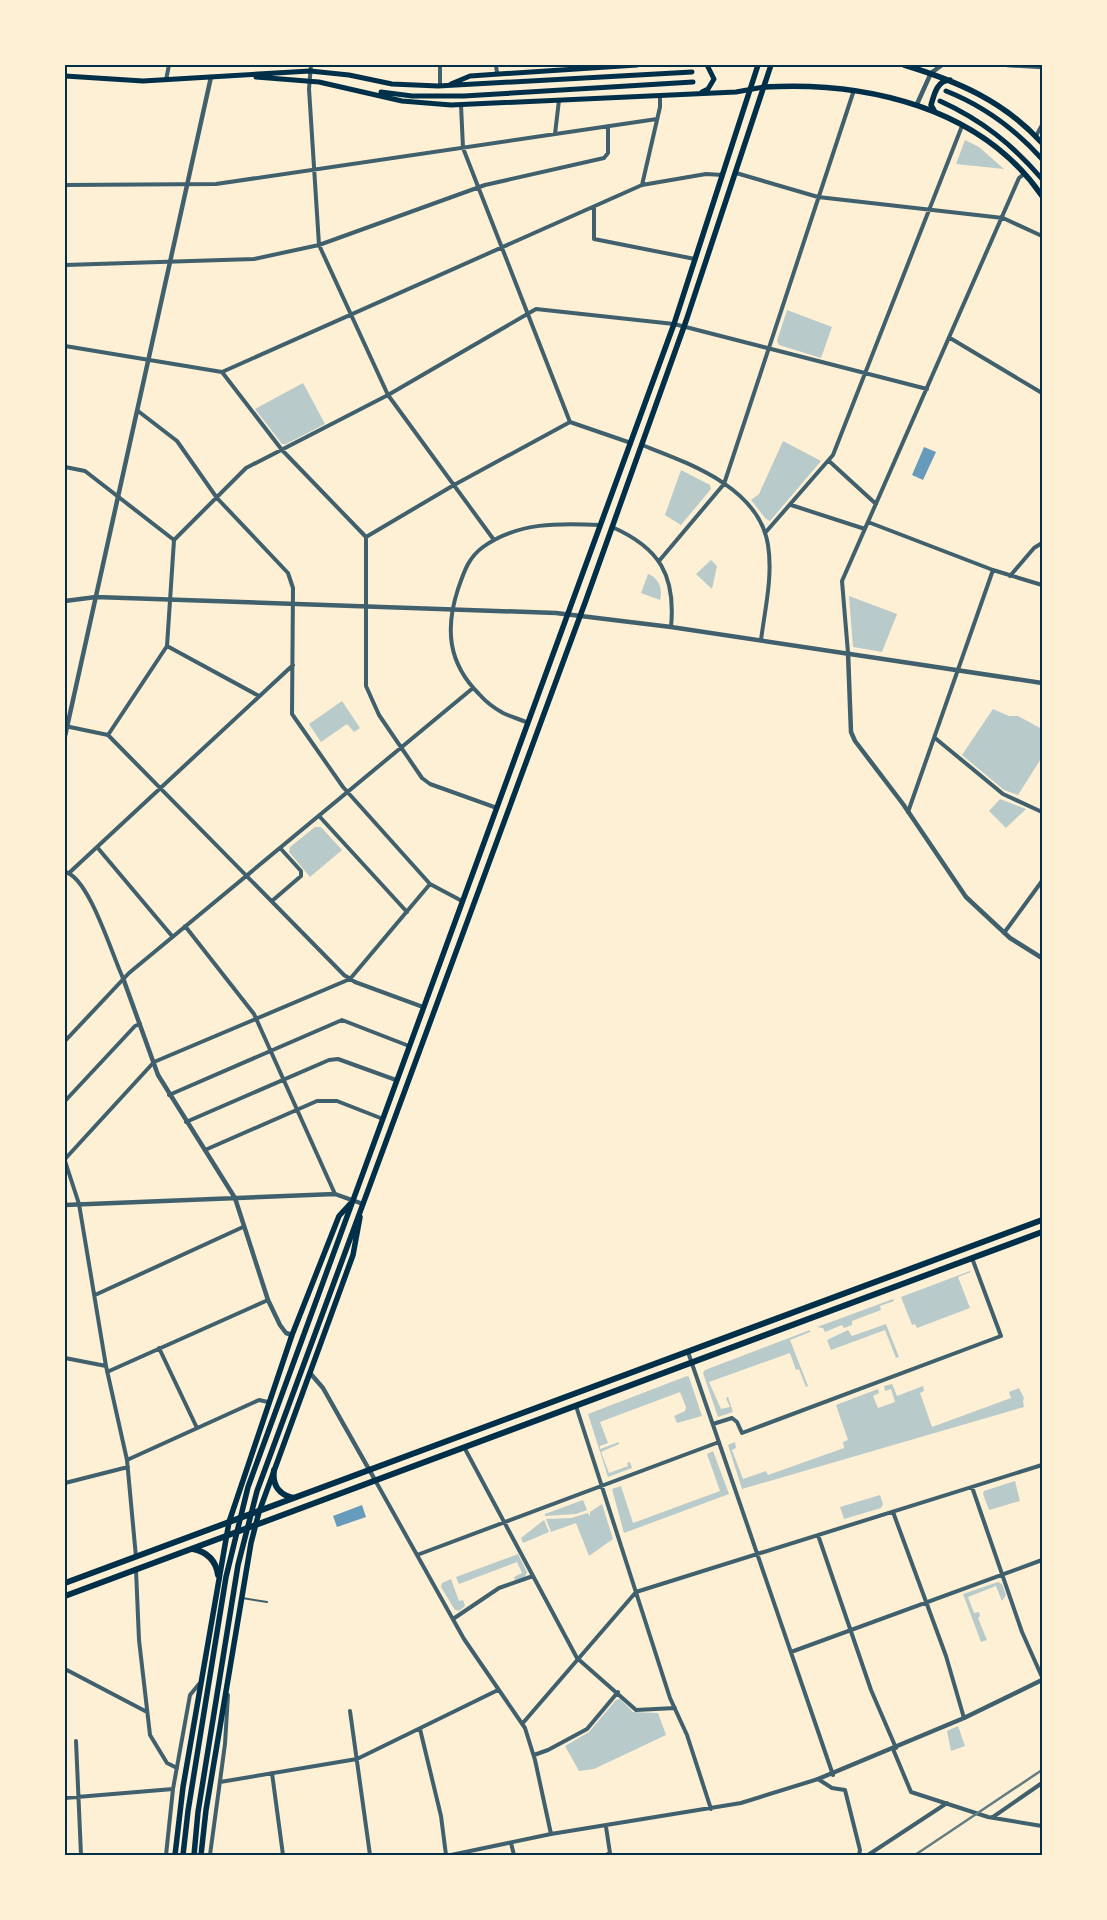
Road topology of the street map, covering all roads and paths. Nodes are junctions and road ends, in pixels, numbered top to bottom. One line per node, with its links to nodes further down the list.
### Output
1 (169, 65): 20 (street)
2 (440, 65): 25 (street)
3 (496, 65): 15 (street)
4 (636, 65): 11 (main road)
5 (707, 65): 31 (main road)
6 (758, 65): 28 (main road)
7 (771, 65): 26 (main road)
8 (904, 65): 16 (main road)
9 (942, 65): 16 (street)
10 (1007, 65): 12 (street)
11 (566, 67): 15 (main road)
12 (1042, 67)
13 (310, 68): 18 (main road); 22 (street); 25 (main road)
14 (692, 72): 24 (main road)
15 (497, 73): 24 (main road)
16 (931, 73): 21 (main road); 35 (street)
17 (65, 76): 20 (main road)
18 (249, 76): 19 (main road); 22 (main road)
19 (211, 77): 20 (main road); 53 (street)
20 (166, 80)
21 (950, 80): 37 (main road); 43 (main road)
22 (308, 81): 27 (main road); 47 (street)
23 (693, 82): 27 (main road)
24 (449, 85): 25 (main road)
25 (440, 86)
26 (764, 87): 28 (main road); 29 (main road); 48 (main road)
27 (356, 89): 36 (main road)
28 (750, 90): 31 (main road); 50 (main road)
29 (854, 90): 35 (main road); 57 (street)
30 (946, 91): 46 (main road)
31 (701, 93): 32 (main road)
32 (660, 95): 33 (main road); 38 (street)
33 (560, 100): 36 (main road); 42 (street)
34 (940, 101): 51 (main road)
35 (917, 104): 37 (main road)
36 (461, 105): 45 (street)
37 (935, 112): 41 (main road)
38 (657, 119): 40 (street); 54 (street)
39 (1042, 125): 43 (street)
40 (608, 126): 42 (street); 55 (street)
41 (962, 126): 49 (main road); 59 (street)
42 (556, 134): 45 (street)
43 (1036, 136): 44 (main road)
44 (1042, 143)
45 (463, 148): 47 (street); 55 (street)
46 (1042, 159)
47 (314, 170): 53 (street); 62 (street)
48 (736, 173): 57 (street); 70 (main road)
49 (1024, 174): 56 (main road); 60 (street)
50 (723, 175): 54 (street); 64 (main road)
51 (1042, 179)
52 (65, 184): 53 (street)
53 (188, 185): 65 (street)
54 (642, 185): 58 (street)
55 (479, 189): 62 (street); 63 (street)
56 (1042, 196)
57 (818, 197): 59 (street); 73 (street)
58 (594, 207): 63 (street); 64 (street)
59 (930, 209): 60 (street); 76 (street)
60 (1003, 218): 61 (street); 71 (street)
61 (1042, 236)
62 (319, 246): 65 (street); 68 (street)
63 (502, 248): 67 (street); 68 (street)
64 (696, 259): 69 (main road)
65 (171, 262): 66 (street); 74 (street)
66 (65, 265)
67 (527, 313): 69 (street); 79 (street); 81 (street)
68 (351, 315): 75 (street); 79 (street)
69 (674, 324): 70 (street); 82 (main road)
70 (684, 327): 73 (street); 83 (main road)
71 (950, 338): 77 (street); 78 (street)
72 (65, 346): 74 (street)
73 (769, 348): 76 (street); 87 (street)
74 (149, 360): 75 (street); 80 (street)
75 (222, 372): 84 (street)
76 (866, 373): 77 (street); 85 (street)
77 (927, 389): 91 (street)
78 (1042, 393)
79 (388, 395): 84 (street); 88 (street)
80 (138, 411): 89 (street); 90 (street)
81 (570, 422): 82 (street); 88 (street)
82 (631, 443): 94 (main road)
83 (642, 445): 87 (street); 95 (main road)
84 (282, 450): 90 (street); 98 (street)
85 (829, 461): 91 (street); 92 (street)
86 (65, 467): 89 (street)
87 (724, 484): 97 (street); 102 (street)
88 (454, 485): 98 (street); 100 (street)
89 (119, 498): 99 (street); 106 (street)
90 (217, 498): 99 (street); 109 (street)
91 (876, 504): 93 (street)
92 (791, 505): 96 (street); 97 (street)
93 (868, 522): 96 (street); 103 (street)
94 (600, 525): 100 (street); 112 (main road)
95 (612, 527): 102 (street); 113 (main road)
96 (865, 529): 117 (street)
97 (765, 533): 115 (street)
98 (366, 537): 110 (street)
99 (174, 540): 107 (street)
100 (494, 540): 111 (street)
101 (1042, 543): 104 (street)
102 (659, 561): 114 (street)
103 (993, 570): 104 (street); 119 (street)
104 (1010, 576): 105 (street)
105 (1042, 585)
106 (96, 598): 107 (street); 108 (street); 124 (street)
107 (171, 600): 109 (street); 116 (street)
108 (65, 601)
109 (292, 604): 110 (street); 118 (street)
110 (365, 606): 111 (street); 128 (street)
111 (453, 609): 112 (street); 121 (street)
112 (568, 614): 113 (street); 123 (main road)
113 (580, 615): 114 (street); 170 (main road)
114 (672, 627): 115 (street)
115 (760, 640): 117 (street)
116 (167, 646): 122 (street); 126 (street)
117 (848, 653): 119 (street); 132 (street)
118 (293, 664): 122 (street); 130 (street)
119 (959, 670): 120 (street); 127 (street)
120 (1042, 683)
121 (473, 688): 123 (street); 128 (street)
122 (259, 696): 129 (street)
123 (528, 723): 131 (main road)
124 (66, 726): 125 (street); 126 (street)
125 (65, 736)
126 (108, 736): 129 (street)
127 (935, 738): 132 (street); 133 (street)
128 (402, 749): 130 (street); 131 (street)
129 (161, 789): 135 (street); 138 (street)
130 (348, 793): 134 (street); 140 (street)
131 (497, 808): 142 (main road)
132 (908, 812): 145 (street)
133 (1042, 812)
134 (320, 816): 136 (street); 143 (street)
135 (97, 847): 137 (street); 146 (street)
136 (281, 849): 138 (street); 141 (street)
137 (67, 872): 148 (street)
138 (247, 876): 141 (street); 144 (street)
139 (1042, 881): 145 (street)
140 (430, 884): 142 (street); 143 (street)
141 (272, 901): 149 (street)
142 (462, 901): 150 (main road)
143 (407, 912): 149 (street)
144 (185, 926): 146 (street); 151 (street)
145 (1004, 933): 147 (street)
146 (172, 936): 148 (street)
147 (1042, 958)
148 (123, 978): 152 (street); 153 (street)
149 (350, 979): 150 (street); 151 (street)
150 (423, 1007): 154 (main road)
151 (257, 1020): 155 (street); 156 (street)
152 (140, 1024): 156 (street); 160 (street)
153 (65, 1041)
154 (409, 1046): 155 (street); 158 (main road)
155 (272, 1051): 157 (street); 159 (street)
156 (154, 1062): 159 (street); 165 (street)
157 (284, 1079): 158 (street); 161 (street); 163 (street)
158 (396, 1080): 162 (main road)
159 (169, 1095): 163 (street)
160 (65, 1101)
161 (298, 1109): 162 (street); 164 (street); 166 (street)
162 (383, 1119): 168 (main road)
163 (186, 1122): 164 (street)
164 (204, 1150): 167 (street)
165 (65, 1160): 169 (street)
166 (335, 1194): 167 (street); 168 (street)
167 (235, 1198): 169 (street); 173 (street)
168 (354, 1200): 170 (street); 178 (main road); 266 (main road)
169 (79, 1204): 171 (street); 176 (street)
170 (363, 1204): 185 (main road); 267 (main road)
171 (65, 1205)
172 (1042, 1220): 180 (highway)
173 (243, 1227): 176 (street); 177 (street)
174 (1042, 1232): 175 (highway)
175 (972, 1258): 182 (highway); 188 (street)
176 (95, 1295): 183 (street)
177 (268, 1300): 178 (street); 179 (street)
178 (292, 1335): 186 (main road)
179 (159, 1348): 184 (street); 189 (street)
180 (688, 1352): 182 (street); 198 (highway)
181 (65, 1358): 183 (street)
182 (692, 1363): 187 (highway); 188 (street)
183 (106, 1366): 184 (street)
184 (107, 1372): 194 (street)
185 (310, 1373): 193 (main road); 198 (street)
186 (268, 1402): 189 (street); 191 (main road)
187 (576, 1406): 192 (highway); 201 (street)
188 (713, 1424): 190 (street)
189 (197, 1428): 194 (street)
190 (719, 1442): 201 (street); 212 (street)
191 (253, 1445): 193 (main road); 206 (main road)
192 (464, 1447): 199 (highway); 207 (street)
193 (281, 1450): 197 (main road)
194 (127, 1460): 195 (street)
195 (128, 1466): 200 (street); 214 (street)
196 (1042, 1466): 202 (street)
197 (274, 1470): 203 (highway); 204 (main road)
198 (368, 1470): 199 (street); 203 (highway)
199 (375, 1480): 208 (highway); 213 (street)
200 (65, 1483)
201 (602, 1486): 207 (street); 221 (street)
202 (972, 1487): 205 (street); 219 (street)
203 (296, 1498): 204 (highway)
204 (259, 1512): 206 (highway); 208 (main road)
205 (893, 1512): 209 (street); 226 (street)
206 (229, 1522): 210 (main road); 214 (highway)
207 (504, 1522): 213 (street); 218 (street)
208 (256, 1524): 210 (highway); 224 (main road)
209 (818, 1535): 212 (street); 228 (street)
210 (225, 1536): 211 (highway); 217 (main road)
211 (192, 1549): 216 (highway); 217 (highway)
212 (757, 1554): 221 (street); 229 (street)
213 (417, 1555): 227 (street)
214 (136, 1557): 220 (highway)
215 (1042, 1560): 219 (street)
216 (136, 1570): 223 (highway); 239 (street)
217 (218, 1575): 222 (main road)
218 (533, 1576): 227 (street); 230 (street)
219 (1002, 1576): 226 (street); 232 (street)
220 (65, 1582)
221 (636, 1592): 230 (street); 237 (street)
222 (215, 1593): 224 (main road); 234 (main road)
223 (65, 1596)
224 (242, 1598): 225 (lane); 233 (main road)
225 (267, 1602)
226 (926, 1603): 228 (street); 240 (street)
227 (453, 1619): 235 (street)
228 (850, 1630): 229 (street); 244 (street)
229 (791, 1652): 249 (street)
230 (578, 1658): 236 (street); 241 (street)
231 (65, 1669): 239 (street)
232 (1042, 1679): 240 (street)
233 (228, 1680): 251 (street); 268 (main road)
234 (199, 1684): 247 (street); 265 (main road)
235 (498, 1690): 241 (street); 242 (street)
236 (618, 1692): 237 (street); 245 (street)
237 (675, 1708): 257 (street)
238 (350, 1711): 246 (street)
239 (147, 1712): 247 (street)
240 (964, 1718): 244 (street)
241 (522, 1724): 245 (street)
242 (420, 1729): 246 (street); 272 (street)
243 (76, 1741): 254 (street)
244 (895, 1748): 249 (street); 256 (street)
245 (534, 1755): 261 (street)
246 (357, 1760): 248 (street); 271 (street)
247 (177, 1768): 253 (street)
248 (272, 1773): 251 (street); 270 (street)
249 (833, 1774): 250 (street)
250 (818, 1779): 257 (street); 276 (street)
251 (220, 1782): 269 (street)
252 (1042, 1783): 258 (street)
253 (173, 1789): 254 (street); 264 (street)
254 (79, 1797): 255 (street); 263 (street)
255 (65, 1798)
256 (947, 1803): 258 (street); 277 (street)
257 (712, 1809): 259 (street)
258 (992, 1817): 260 (street)
259 (606, 1826): 261 (street); 275 (street)
260 (1042, 1826)
261 (551, 1834): 262 (street)
262 (511, 1843): 273 (street); 274 (street)
263 (81, 1855)
264 (166, 1855)
265 (175, 1855)
266 (183, 1855)
267 (194, 1855)
268 (201, 1855)
269 (210, 1855)
270 (283, 1855)
271 (370, 1855)
272 (446, 1855)
273 (451, 1855)
274 (514, 1855)
275 (606, 1855)
276 (859, 1855)
277 (868, 1855)

